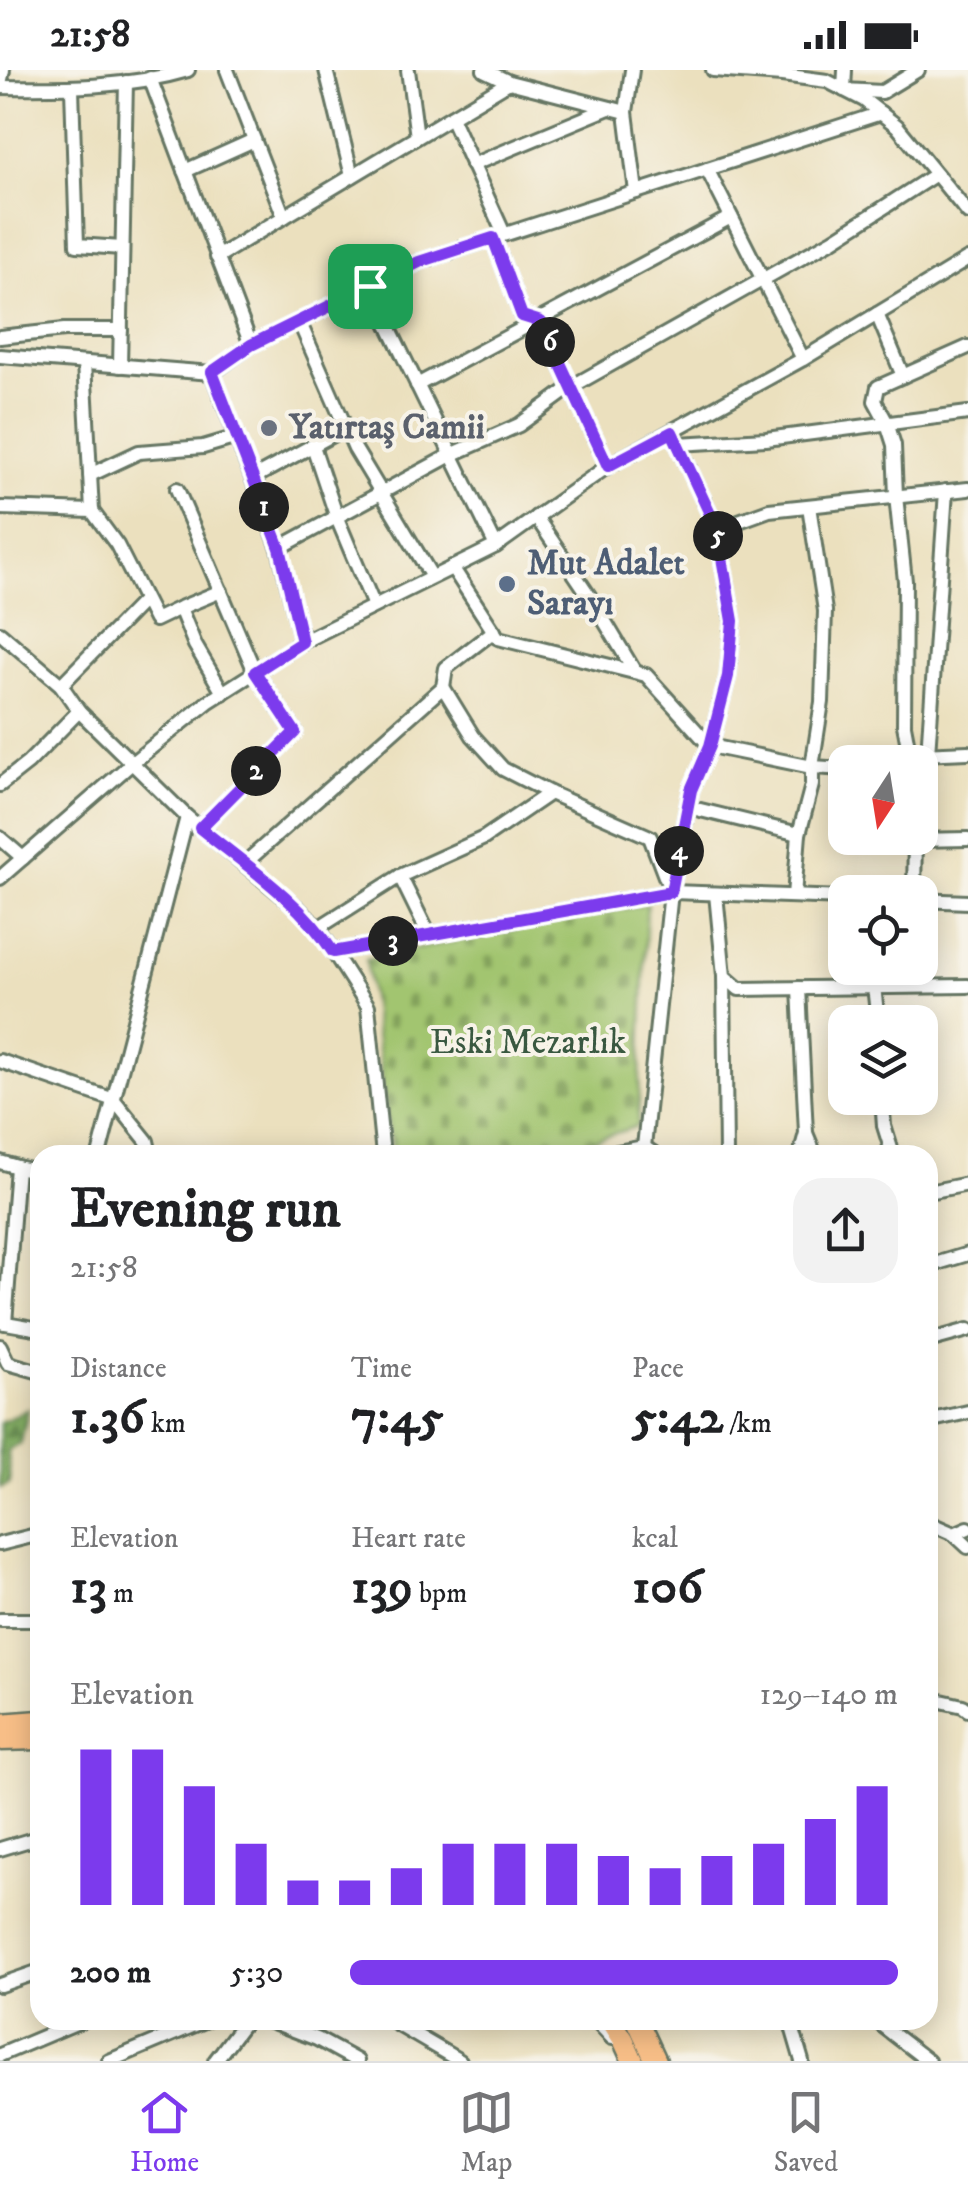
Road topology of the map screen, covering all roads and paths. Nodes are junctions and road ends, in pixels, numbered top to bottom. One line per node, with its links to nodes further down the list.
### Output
1 (3, 70): 14 (street)
2 (188, 70): 12 (street)
3 (227, 70): 22 (street)
4 (326, 70): 27 (street)
5 (408, 70): 21 (street)
6 (484, 70): 13 (street)
7 (632, 70): 18 (street)
8 (713, 70): 16 (street)
9 (844, 70): 16 (street)
10 (918, 70): 16 (street)
11 (121, 78): 12 (street); 15 (street); 33 (street)
12 (150, 78): 25 (street)
13 (509, 82): 17 (street); 20 (street)
14 (0, 86): 15 (street)
15 (72, 88): 33 (street)
16 (844, 90): 19 (street)
17 (609, 108): 18 (street); 23 (street)
18 (626, 112): 28 (street)
19 (881, 114): 24 (street); 26 (street)
20 (450, 117): 21 (street); 23 (street)
21 (417, 137): 27 (street)
22 (254, 140): 25 (street); 30 (street)
23 (472, 165): 32 (street)
24 (706, 169): 28 (street); 31 (street)
25 (185, 171): 34 (street)
26 (936, 174): 29 (street); 36 (street)
27 (352, 176): 30 (street)
28 (636, 192): 32 (street)
29 (968, 213)
30 (284, 217): 34 (street)
31 (731, 217): 36 (street); 40 (street)
32 (498, 236): 37 (street); 40 (street)
33 (122, 248): 41 (street)
34 (217, 256): 43 (street)
35 (968, 258): 38 (street)
36 (762, 279): 46 (street); 52 (street)
37 (370, 286): 39 (street); 51 (street)
38 (877, 314): 46 (street); 50 (street)
39 (299, 321): 43 (street); 55 (street)
40 (536, 321): 51 (street); 52 (street)
41 (121, 330): 42 (street); 48 (street)
42 (0, 337)
43 (251, 345): 49 (street)
44 (968, 347): 50 (street)
45 (0, 356): 47 (street)
46 (803, 359): 57 (street)
47 (84, 363): 48 (street); 61 (street)
48 (120, 366): 49 (street)
49 (212, 372): 56 (street)
50 (903, 376): 54 (street)
51 (417, 385): 59 (street)
52 (571, 387): 59 (street); 60 (street)
53 (968, 413): 54 (street)
54 (887, 423): 57 (street); 67 (street)
55 (346, 428): 58 (street); 66 (street)
56 (237, 436): 61 (street); 62 (street)
57 (675, 438): 60 (street); 73 (street)
58 (314, 446): 62 (street); 72 (street)
59 (452, 455): 66 (street); 74 (street)
60 (608, 466): 71 (street)
61 (90, 475): 70 (street)
62 (253, 478): 75 (street)
63 (177, 489): 78 (street)
64 (968, 489): 65 (street)
65 (946, 491): 67 (street); 92 (street)
66 (382, 494): 72 (street); 77 (street)
67 (896, 496): 68 (street); 91 (street)
68 (810, 506): 73 (street); 97 (street)
69 (0, 508): 70 (street)
70 (92, 511): 79 (street)
71 (536, 517): 74 (street); 86 (street)
72 (336, 518): 75 (street); 80 (street)
73 (717, 529): 93 (street)
74 (496, 546): 76 (street)
75 (280, 548): 84 (street)
76 (452, 567): 77 (street); 83 (street)
77 (432, 577): 80 (street)
78 (221, 590): 81 (street); 85 (street)
79 (144, 600): 81 (street); 87 (street)
80 (374, 606): 84 (street)
81 (180, 608): 89 (street)
82 (0, 632): 87 (street)
83 (494, 632): 86 (street); 88 (street)
84 (302, 642): 85 (street)
85 (255, 672): 89 (street); 103 (street)
86 (635, 672): 93 (street)
87 (61, 685): 90 (street)
88 (443, 687): 100 (street); 109 (street)
89 (222, 693): 96 (street)
90 (79, 712): 96 (street); 99 (street)
91 (908, 745)
92 (929, 745)
93 (710, 746): 97 (street); 101 (street)
94 (968, 752): 95 (street)
95 (938, 754)
96 (132, 763): 102 (street); 108 (street)
97 (812, 767): 98 (street); 104 (street)
98 (828, 768)
99 (0, 785)
100 (550, 794): 110 (street); 112 (street)
101 (688, 807): 104 (street); 112 (street)
102 (187, 817): 103 (street); 128 (street)
103 (200, 828): 109 (street)
104 (799, 834): 114 (street)
105 (0, 838): 108 (street)
106 (938, 839): 107 (street)
107 (968, 839)
108 (24, 858): 111 (street)
109 (244, 864): 118 (street)
110 (400, 876): 118 (street); 119 (street)
111 (0, 878)
112 (671, 892): 113 (street); 119 (street); 134 (street)
113 (716, 894): 114 (street); 121 (street)
114 (794, 896): 115 (street)
115 (828, 897)
116 (938, 901): 117 (street)
117 (968, 902)
118 (318, 928): 120 (street)
119 (430, 935): 120 (street)
120 (333, 952): 133 (street)
121 (724, 976): 125 (street); 135 (street)
122 (874, 986): 123 (street); 125 (street); 126 (street)
123 (917, 986): 124 (street)
124 (968, 986)
125 (799, 988): 130 (street)
126 (876, 1005)
127 (0, 1062): 128 (street)
128 (114, 1100): 131 (street); 132 (street)
129 (883, 1115): 138 (street)
130 (806, 1134): 136 (street); 137 (street)
131 (103, 1145)
132 (147, 1145)
133 (382, 1145)
134 (645, 1145)
135 (726, 1145)
136 (803, 1145)
137 (811, 1145)
138 (890, 1145)
139 (0, 1162): 140 (street)
140 (16, 1167): 141 (street); 146 (street)
141 (30, 1170)
142 (968, 1184): 143 (street)
143 (938, 1190)
144 (968, 1254): 145 (street)
145 (938, 1263)
146 (2, 1323): 147 (street)
147 (30, 1327)
148 (968, 1330): 149 (street)
149 (938, 1338)
150 (0, 1346): 151 (street)
151 (30, 1369)
152 (968, 1412): 153 (street)
153 (938, 1419)
154 (938, 1527): 156 (street)
155 (968, 1528): 156 (street)
156 (954, 1534): 159 (street)
157 (30, 1536): 158 (street)
158 (0, 1544)
159 (968, 1546)
160 (0, 1620): 161 (street)
161 (30, 1620)
162 (938, 1700): 163 (street)
163 (968, 1710)
164 (30, 1722): 165 (highway)
165 (0, 1724)
166 (30, 1739): 167 (highway)
167 (0, 1740)
168 (30, 1840): 169 (street)
169 (0, 1849)
170 (30, 1974): 171 (street)
171 (0, 1985)
172 (59, 2030): 184 (street)
173 (183, 2030): 185 (street)
174 (238, 2030): 186 (street)
175 (291, 2030): 183 (street)
176 (407, 2030): 189 (street)
177 (604, 2030): 182 (street)
178 (618, 2030): 182 (highway)
179 (642, 2030): 191 (highway)
180 (793, 2030): 192 (street)
181 (888, 2030): 193 (street)
182 (624, 2039): 190 (highway)
183 (332, 2048): 187 (street); 188 (street)
184 (0, 2055)
185 (109, 2061)
186 (214, 2061)
187 (324, 2061)
188 (357, 2061)
189 (460, 2061)
190 (633, 2061)
191 (656, 2061)
192 (802, 2061)
193 (928, 2061)

